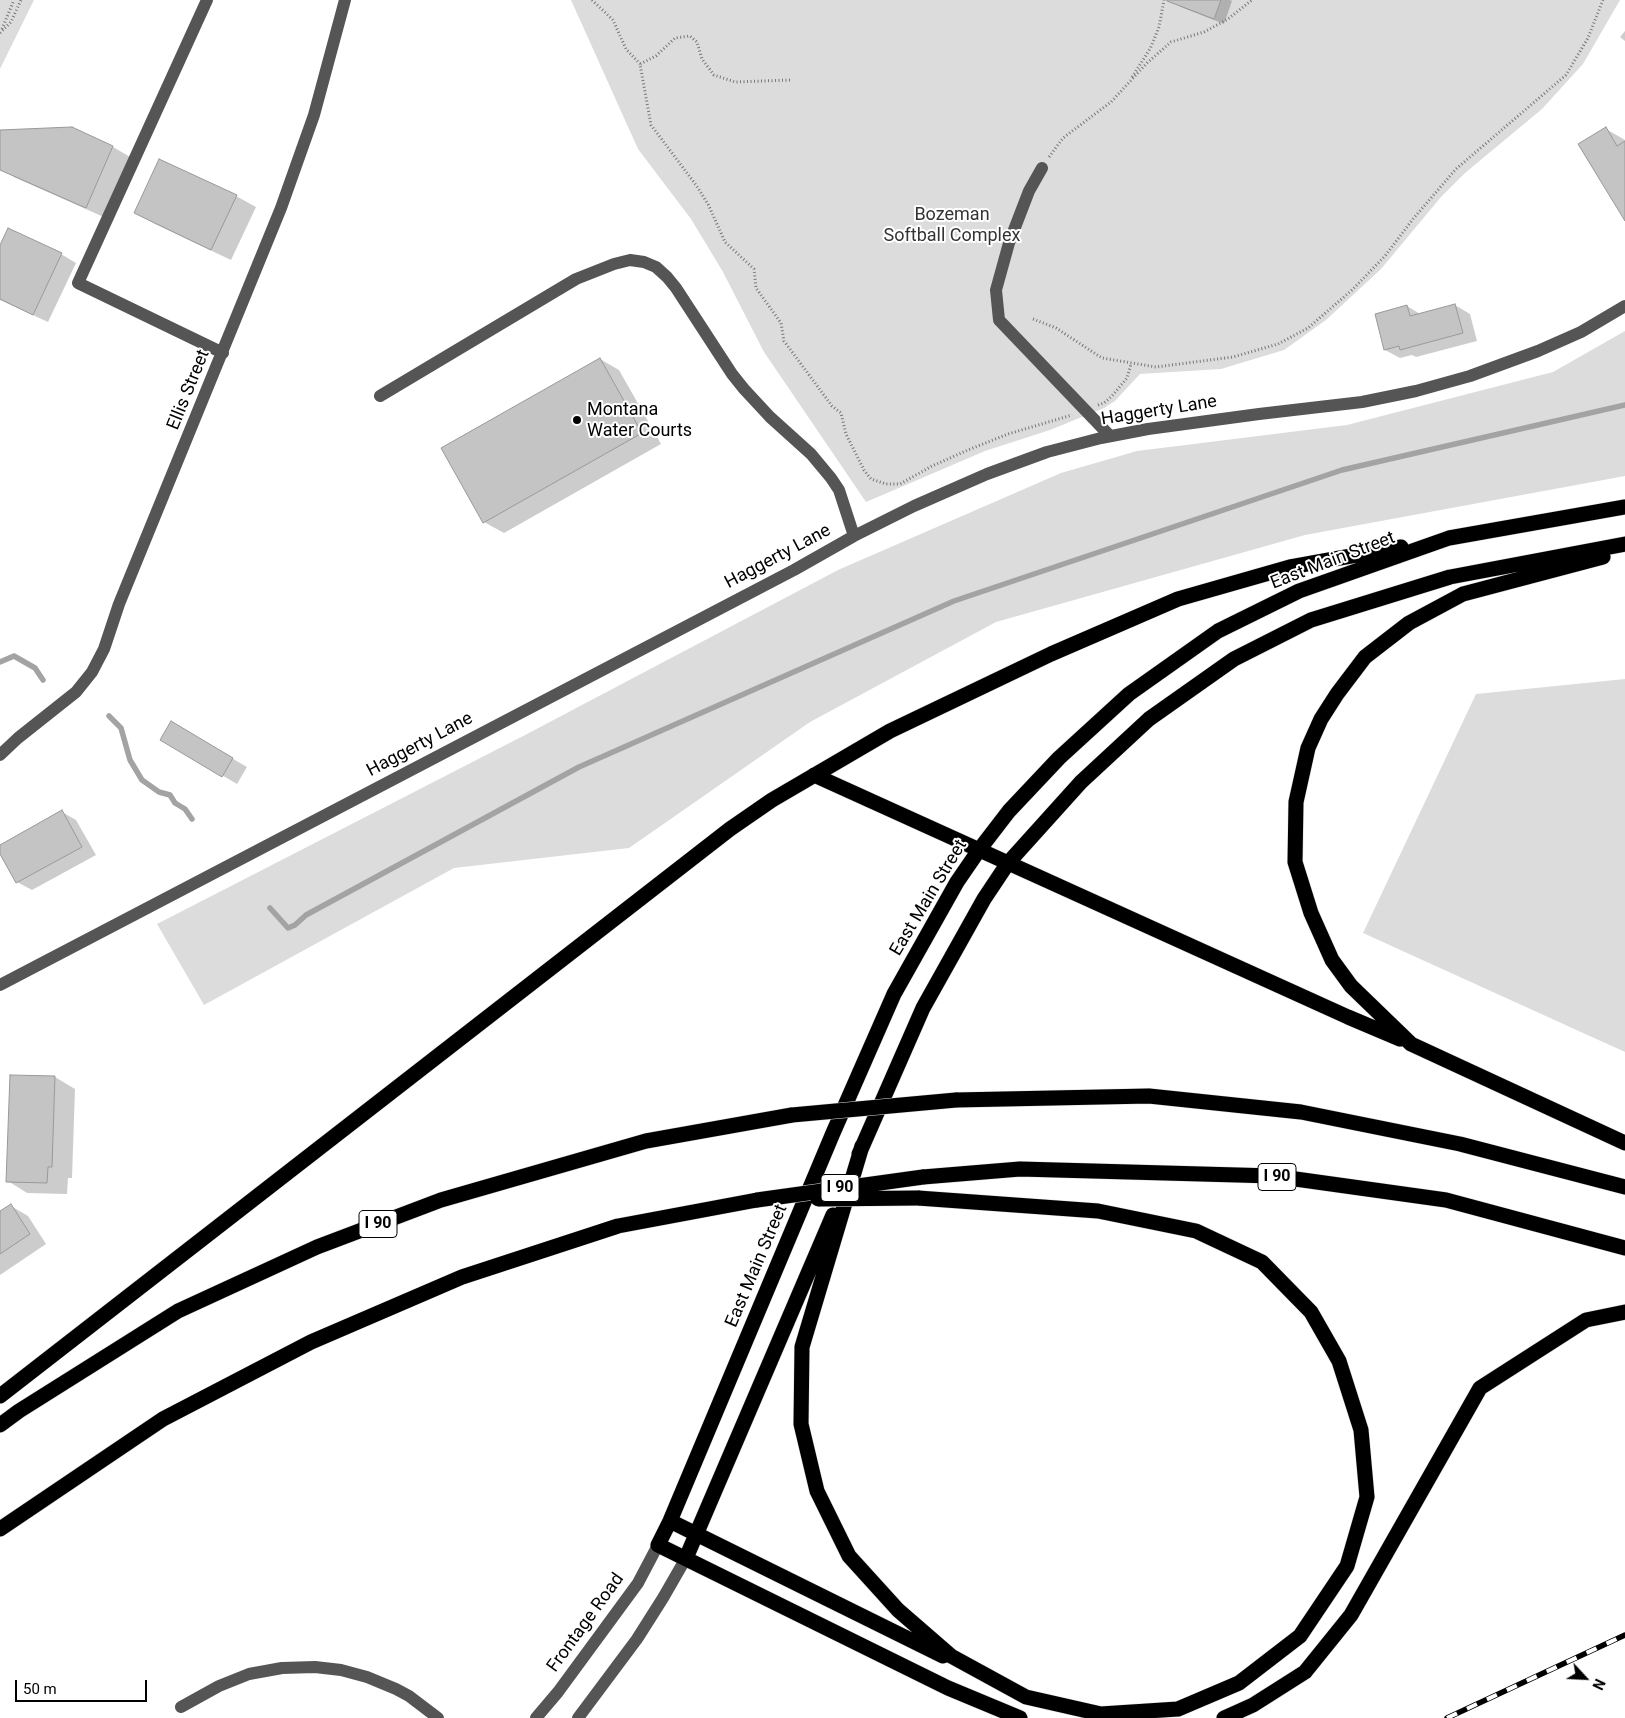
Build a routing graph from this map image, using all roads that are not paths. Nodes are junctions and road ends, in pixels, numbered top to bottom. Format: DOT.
graph roads {
  1 [pos="207,0"];
  2 [pos="345,0"];
  3 [pos="1042,168"];
  4 [pos="1625,306"];
  5 [pos="223,353"];
  6 [pos="380,396"];
  7 [pos="1110,436"];
  8 [pos="1625,507"];
  9 [pos="854,536"];
  10 [pos="1449,538"];
  11 [pos="1625,544"];
  12 [pos="1625,552"];
  13 [pos="0,755"];
  14 [pos="814,775"];
  15 [pos="979,850"];
  16 [pos="1008,863"];
  17 [pos="0,985"];
  18 [pos="1411,1044"];
  19 [pos="1625,1143"];
  20 [pos="862,1146"];
  21 [pos="1625,1187"];
  22 [pos="757,1200"];
  23 [pos="1625,1248"];
  24 [pos="1625,1312"];
  25 [pos="0,1396"];
  26 [pos="0,1425"];
  27 [pos="670,1521"];
  28 [pos="0,1529"];
  29 [pos="696,1535"];
  30 [pos="658,1545"];
  31 [pos="686,1558"];
  32 [pos="1026,1697"];
  33 [pos="181,1707"];
  34 [pos="438,1718"];
  35 [pos="536,1718"];
  36 [pos="578,1718"];
  37 [pos="1020,1718"];
  38 [pos="1224,1718"];
  1 -- 5 [label="street"];
  2 -- 5 [label="street, Ellis Street"];
  3 -- 7 [label="street"];
  4 -- 7 [label="street, Haggerty Lane"];
  5 -- 13 [label="street, Ellis Street"];
  6 -- 9 [label="street"];
  7 -- 9 [label="street, Haggerty Lane"];
  8 -- 10 [label="highway, East Main Street"];
  9 -- 17 [label="street, Haggerty Lane"];
  10 -- 14 [label="highway"];
  10 -- 15 [label="highway, East Main Street"];
  11 -- 16 [label="highway"];
  12 -- 18 [label="highway"];
  14 -- 15 [label="highway"];
  14 -- 25 [label="highway"];
  15 -- 16 [label="highway"];
  15 -- 27 [label="highway, East Main Street"];
  16 -- 18 [label="highway"];
  16 -- 20 [label="highway"];
  18 -- 19 [label="highway"];
  20 -- 29 [label="highway"];
  20 -- 32 [label="highway"];
  21 -- 26 [label="highway, I 90, bridge"];
  22 -- 23 [label="highway, I 90, bridge"];
  22 -- 28 [label="highway, I 90"];
  22 -- 32 [label="highway, bridge"];
  24 -- 38 [label="highway"];
  27 -- 29 [label="highway"];
  27 -- 30 [label="highway, East Main Street"];
  29 -- 31 [label="highway"];
  29 -- 32 [label="highway"];
  30 -- 31 [label="highway"];
  30 -- 35 [label="street, Frontage Road"];
  31 -- 36 [label="street"];
  31 -- 37 [label="highway"];
  33 -- 34 [label="street"];
}
